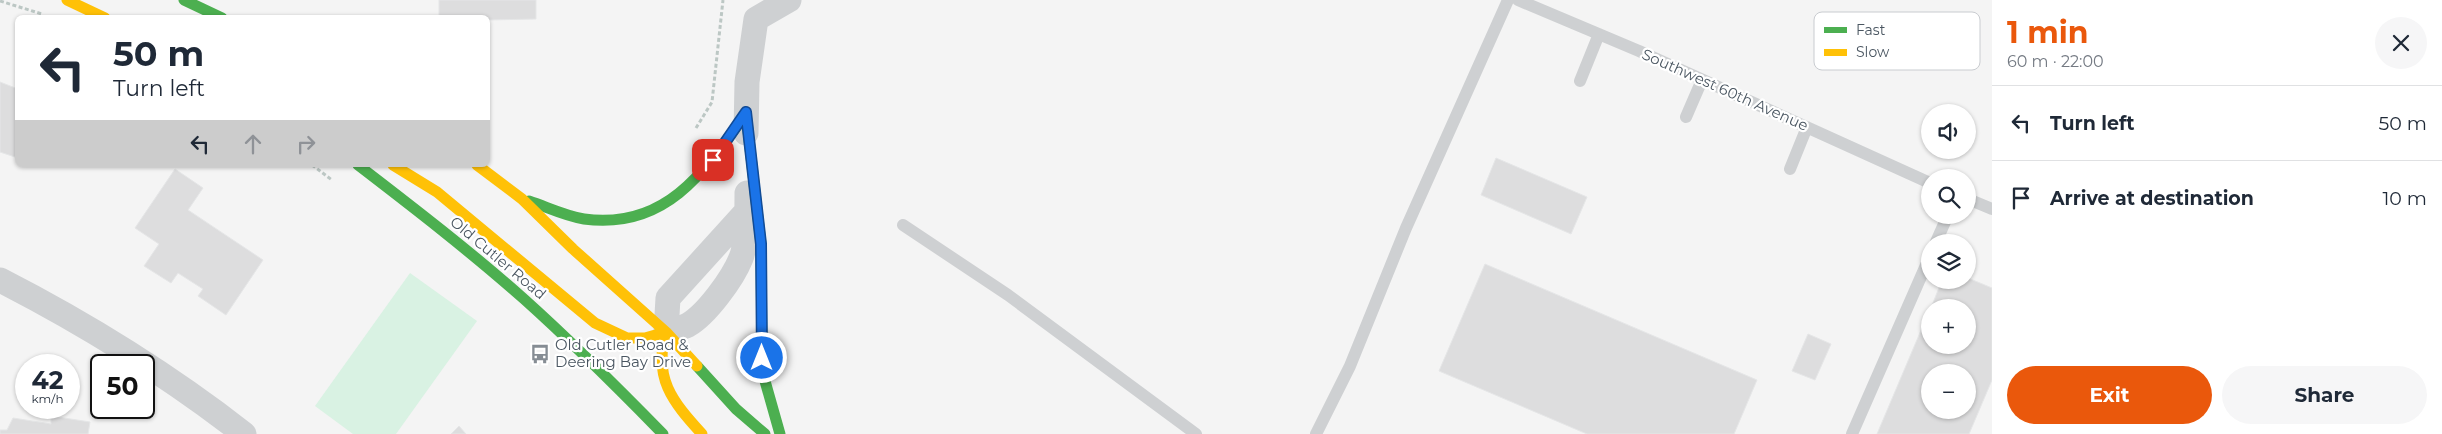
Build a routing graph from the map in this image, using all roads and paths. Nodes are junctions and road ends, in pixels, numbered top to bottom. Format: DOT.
graph roads {
  1 [pos="67,0"];
  2 [pos="184,0"];
  3 [pos="723,0"];
  4 [pos="789,0"];
  5 [pos="1508,0"];
  6 [pos="1518,0"];
  7 [pos="0,1"];
  8 [pos="757,10"];
  9 [pos="44,15"];
  10 [pos="99,15"];
  11 [pos="216,15"];
  12 [pos="1599,34"];
  13 [pos="1702,80"];
  14 [pos="1580,81"];
  15 [pos="746,112"];
  16 [pos="1686,117"];
  17 [pos="1807,127"];
  18 [pos="692,136"];
  19 [pos="361,167"];
  20 [pos="396,167"];
  21 [pos="480,167"];
  22 [pos="1790,169"];
  23 [pos="1921,178"];
  24 [pos="522,199"];
  25 [pos="1976,202"];
  26 [pos="1992,209"];
  27 [pos="747,211"];
  28 [pos="903,225"];
  29 [pos="1921,277"];
  30 [pos="0,280"];
  31 [pos="666,332"];
  32 [pos="244,434"];
  33 [pos="663,434"];
  34 [pos="702,434"];
  35 [pos="765,434"];
  36 [pos="780,434"];
  37 [pos="1196,434"];
  38 [pos="1316,434"];
  39 [pos="1852,434"];
  1 -- 10 [label="main road"];
  2 -- 11 [label="main road"];
  3 -- 18 [label="path"];
  4 -- 8 [label="street"];
  5 -- 38 [label="lane"];
  6 -- 12 [label="lane, Southwest 60th Avenue"];
  7 -- 9 [label="path"];
  8 -- 15 [label="street"];
  12 -- 13 [label="lane, Southwest 60th Avenue"];
  12 -- 14 [label="lane"];
  13 -- 16 [label="lane"];
  13 -- 17 [label="lane, Southwest 60th Avenue"];
  15 -- 24 [label="main road"];
  15 -- 27 [label="street"];
  15 -- 36 [label="main road"];
  17 -- 22 [label="lane"];
  17 -- 23 [label="lane, Southwest 60th Avenue"];
  19 -- 33 [label="main road, Old Cutler Road"];
  20 -- 31 [label="main road"];
  21 -- 24 [label="main road"];
  24 -- 31 [label="main road"];
  25 -- 26 [label="lane"];
  27 -- 31 [label="street"];
  27 -- 31 [label="street"];
  28 -- 37 [label="lane"];
  29 -- 39 [label="lane"];
  30 -- 32 [label="street"];
  31 -- 34 [label="main road"];
  31 -- 35 [label="main road"];
}
